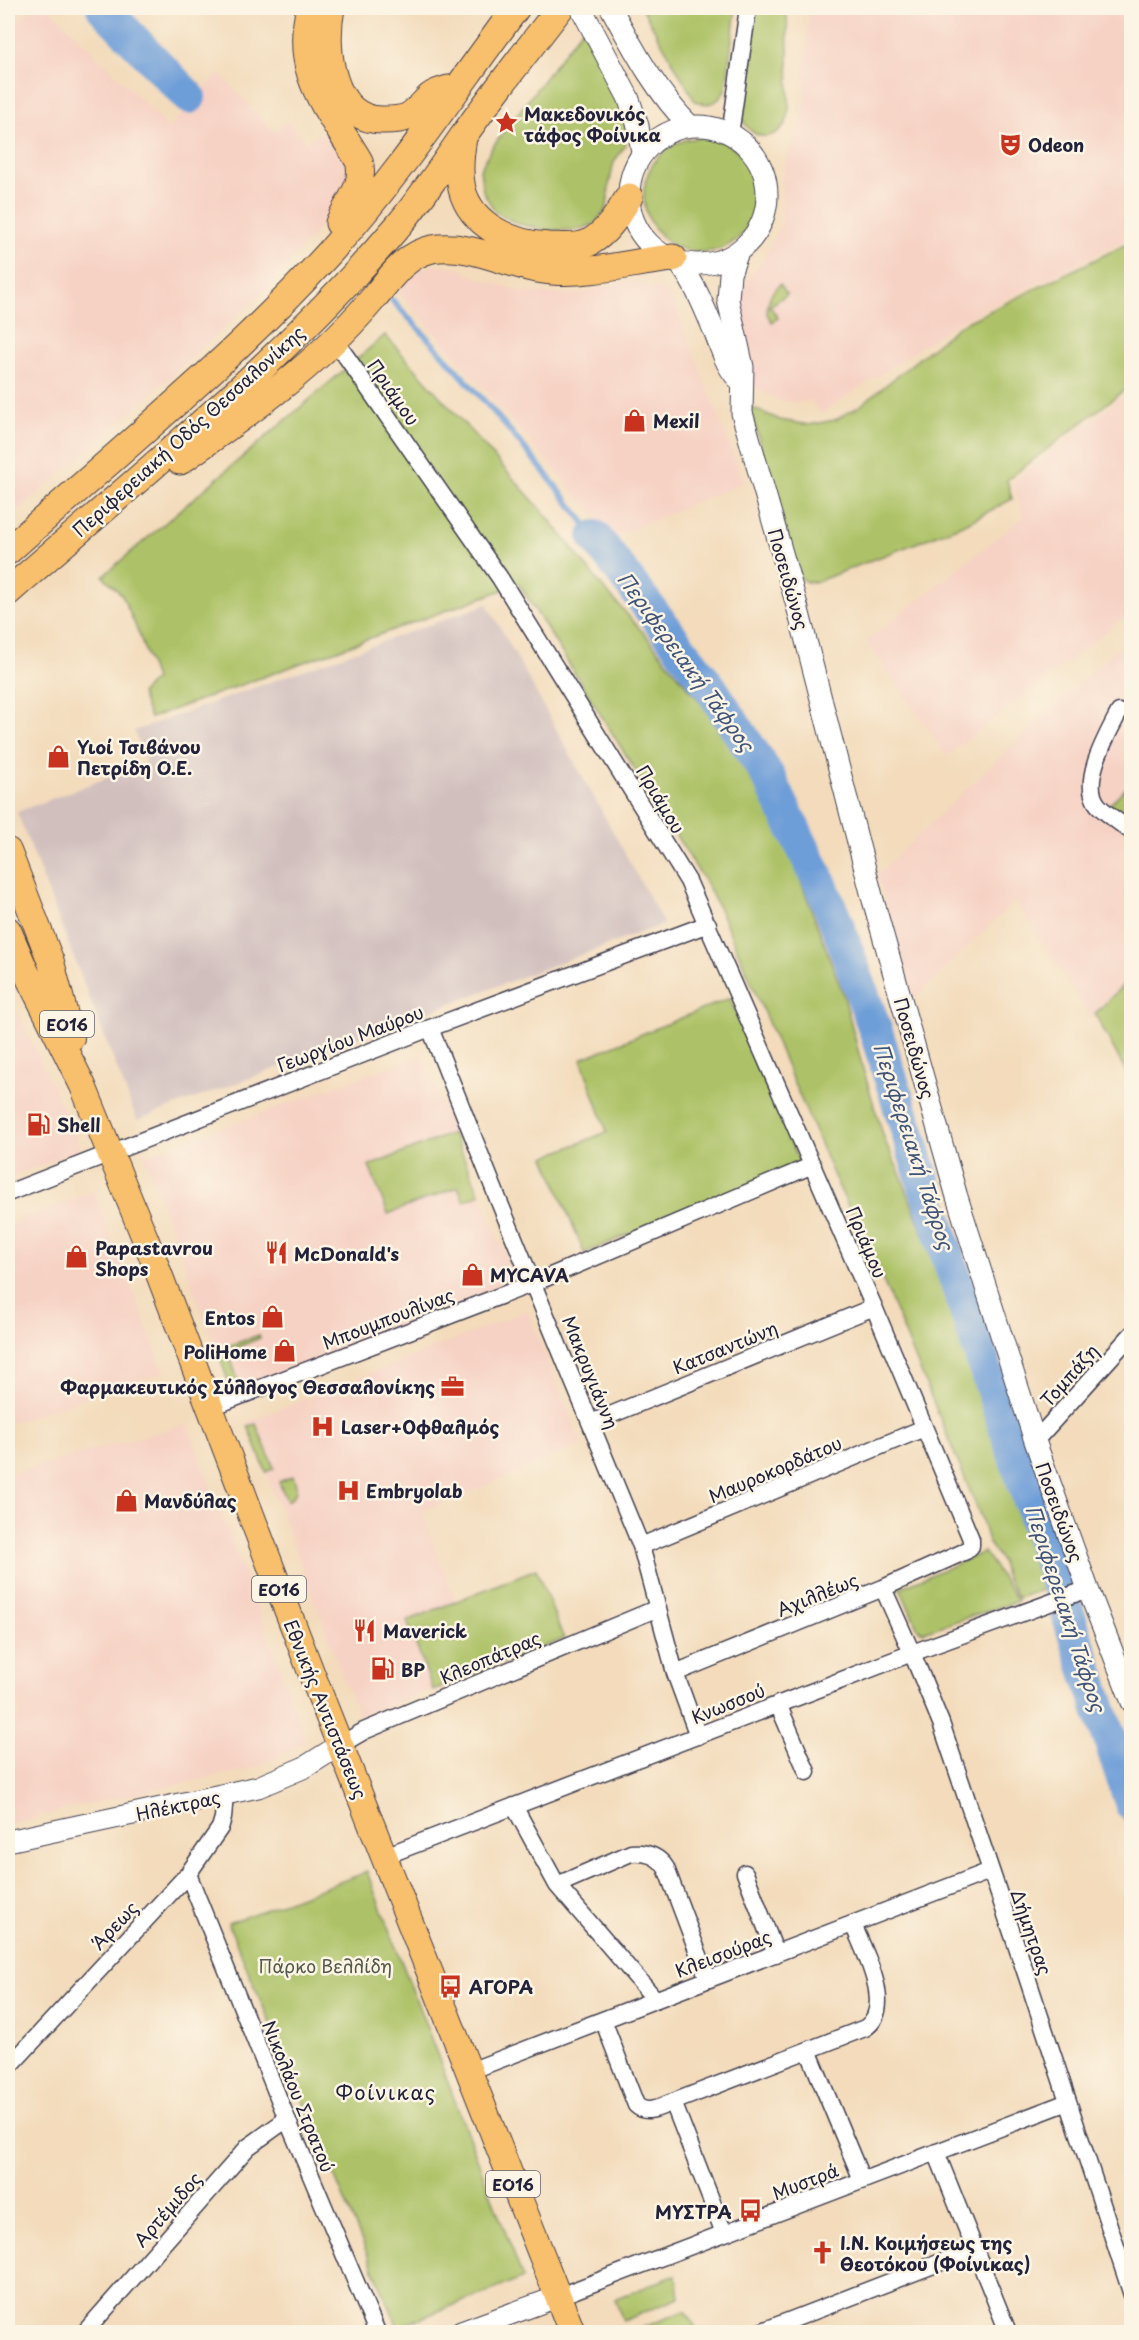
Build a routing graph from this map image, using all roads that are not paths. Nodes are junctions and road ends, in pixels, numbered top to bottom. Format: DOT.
graph roads {
  1 [pos="310,8"];
  2 [pos="331,8"];
  3 [pos="516,8"];
  4 [pos="560,8"];
  5 [pos="581,8"];
  6 [pos="611,8"];
  7 [pos="748,8"];
  8 [pos="458,86"];
  9 [pos="690,126"];
  10 [pos="730,135"];
  11 [pos="463,137"];
  12 [pos="642,153"];
  13 [pos="628,197"];
  14 [pos="332,250"];
  15 [pos="738,252"];
  16 [pos="674,258"];
  17 [pos="343,351"];
  18 [pos="742,383"];
  19 [pos="41,521"];
  20 [pos="89,521"];
  21 [pos="8,537"];
  22 [pos="8,551"];
  23 [pos="11,591"];
  24 [pos="1119,712"];
  25 [pos="1131,832"];
  26 [pos="8,851"];
  27 [pos="708,924"];
  28 [pos="8,930"];
  29 [pos="430,1028"];
  30 [pos="83,1086"];
  31 [pos="110,1151"];
  32 [pos="813,1165"];
  33 [pos="8,1193"];
  34 [pos="534,1283"];
  35 [pos="874,1307"];
  36 [pos="1131,1334"];
  37 [pos="209,1408"];
  38 [pos="591,1423"];
  39 [pos="924,1428"];
  40 [pos="1035,1441"];
  41 [pos="641,1546"];
  42 [pos="970,1546"];
  43 [pos="883,1588"];
  44 [pos="1083,1591"];
  45 [pos="657,1608"];
  46 [pos="912,1653"];
  47 [pos="675,1673"];
  48 [pos="1131,1702"];
  49 [pos="778,1704"];
  50 [pos="698,1736"];
  51 [pos="340,1745"];
  52 [pos="807,1772"];
  53 [pos="225,1795"];
  54 [pos="514,1806"];
  55 [pos="8,1840"];
  56 [pos="384,1856"];
  57 [pos="990,1871"];
  58 [pos="745,1873"];
  59 [pos="188,1874"];
  60 [pos="557,1885"];
  61 [pos="853,1924"];
  62 [pos="776,1954"];
  63 [pos="708,1979"];
  64 [pos="655,1999"];
  65 [pos="603,2020"];
  66 [pos="808,2050"];
  67 [pos="8,2068"];
  68 [pos="470,2071"];
  69 [pos="673,2102"];
  70 [pos="1068,2102"];
  71 [pos="286,2119"];
  72 [pos="936,2152"];
  73 [pos="862,2180"];
  74 [pos="724,2233"];
  75 [pos="975,2249"];
  76 [pos="1131,2295"];
  77 [pos="557,2297"];
  78 [pos="85,2332"];
  79 [pos="377,2332"];
  80 [pos="461,2332"];
  81 [pos="572,2332"];
  82 [pos="760,2332"];
  83 [pos="1008,2332"];
  1 -- 14 [label="highway"];
  2 -- 8 [label="highway"];
  3 -- 8 [label="highway, Περιφερειακή Οδός Θεσσαλονίκης"];
  4 -- 11 [label="highway, Περιφερειακή Οδός Θεσσαλονίκης"];
  5 -- 12 [label="street"];
  6 -- 9 [label="street"];
  7 -- 10 [label="street"];
  8 -- 14 [label="highway, Περιφερειακή Οδός Θεσσαλονίκης"];
  9 -- 10 [label="street"];
  9 -- 12 [label="street"];
  10 -- 15 [label="street"];
  11 -- 13 [label="highway"];
  11 -- 20 [label="highway, Περιφερειακή Οδός Θεσσαλονίκης"];
  12 -- 13 [label="street"];
  13 -- 16 [label="street"];
  14 -- 19 [label="highway, Περιφερειακή Οδός Θεσσαλονίκης"];
  15 -- 16 [label="street"];
  15 -- 18 [label="street, Ποσειδώνος"];
  16 -- 18 [label="street"];
  16 -- 20 [label="highway"];
  17 -- 27 [label="street, Πριάμου"];
  18 -- 40 [label="street, Ποσειδώνος"];
  19 -- 21 [label="highway"];
  19 -- 22 [label="highway, Περιφερειακή Οδός Θεσσαλονίκης"];
  20 -- 23 [label="highway, Περιφερειακή Οδός Θεσσαλονίκης"];
  24 -- 25 [label="street"];
  26 -- 30 [label="main road, Εθνικής Αντιστάσεως / ΕΟ16"];
  27 -- 29 [label="street, Γεωργίου Μαύρου"];
  27 -- 32 [label="street, Πριάμου"];
  28 -- 30 [label="main road, Εθνικής Αντιστάσεως / ΕΟ16"];
  29 -- 31 [label="street, Γεωργίου Μαύρου"];
  29 -- 34 [label="street, Μακρυγιάννη"];
  30 -- 31 [label="main road, Εθνικής Αντιστάσεως / ΕΟ16"];
  31 -- 33 [label="street, Γεωργίου Μαύρου"];
  31 -- 37 [label="main road, Εθνικής Αντιστάσεως / ΕΟ16"];
  32 -- 34 [label="street, Μπουμπουλίνας"];
  32 -- 35 [label="street, Πριάμου"];
  34 -- 37 [label="street, Μπουμπουλίνας"];
  34 -- 38 [label="street, Μακρυγιάννη"];
  35 -- 38 [label="street, Κατσαντώνη"];
  35 -- 39 [label="street, Πριάμου"];
  36 -- 40 [label="street, Τομπάζη"];
  37 -- 51 [label="main road, Εθνικής Αντιστάσεως / ΕΟ16"];
  38 -- 41 [label="street, Μακρυγιάννη"];
  39 -- 41 [label="street, Μαυροκορδάτου"];
  39 -- 42 [label="street, Πριάμου"];
  40 -- 44 [label="street, Ποσειδώνος"];
  41 -- 45 [label="street, Μακρυγιάννη"];
  42 -- 43 [label="street, Αχιλλέως"];
  43 -- 46 [label="street, Δήμητρας"];
  43 -- 47 [label="street, Αχιλλέως"];
  44 -- 46 [label="street, Κνωσσού"];
  44 -- 48 [label="street, Ποσειδώνος"];
  45 -- 47 [label="street, Μακρυγιάννη"];
  45 -- 51 [label="street, Κλεοπάτρας"];
  46 -- 49 [label="street, Κνωσσού"];
  46 -- 57 [label="street, Δήμητρας"];
  47 -- 50 [label="street, Μακρυγιάννη"];
  49 -- 50 [label="street, Κνωσσού"];
  49 -- 52 [label="street"];
  50 -- 54 [label="street, Κνωσσού"];
  51 -- 53 [label="street, Ηλέκτρας"];
  51 -- 56 [label="main road, Εθνικής Αντιστάσεως / ΕΟ16"];
  53 -- 55 [label="street, Ηλέκτρας"];
  53 -- 59 [label="street, Άρεως"];
  54 -- 56 [label="street, Κνωσσού"];
  54 -- 60 [label="street"];
  56 -- 68 [label="main road, Εθνικής Αντιστάσεως / ΕΟ16"];
  57 -- 61 [label="street, Κλεισούρας"];
  57 -- 70 [label="street, Δήμητρας"];
  58 -- 62 [label="street"];
  59 -- 67 [label="street, Άρεως"];
  59 -- 71 [label="street, Νικολάου Στρατού"];
  60 -- 63 [label="street"];
  60 -- 64 [label="street"];
  61 -- 62 [label="street, Κλεισούρας"];
  61 -- 66 [label="street"];
  62 -- 63 [label="street, Κλεισούρας"];
  63 -- 64 [label="street, Κλεισούρας"];
  64 -- 65 [label="street, Κλεισούρας"];
  65 -- 68 [label="street, Κλεισούρας"];
  65 -- 69 [label="street"];
  66 -- 69 [label="street"];
  66 -- 73 [label="street"];
  68 -- 77 [label="main road, Εθνικής Αντιστάσεως / ΕΟ16"];
  69 -- 74 [label="street"];
  70 -- 72 [label="street, Μυστρά"];
  70 -- 76 [label="street, Δήμητρας"];
  71 -- 78 [label="street, Αρτέμιδος"];
  71 -- 79 [label="street, Νικολάου Στρατού"];
  72 -- 73 [label="street, Μυστρά"];
  72 -- 75 [label="street"];
  73 -- 74 [label="street, Μυστρά"];
  74 -- 77 [label="street, Μυστρά"];
  75 -- 82 [label="street"];
  75 -- 83 [label="street"];
  77 -- 80 [label="street"];
  77 -- 81 [label="main road, Εθνικής Αντιστάσεως / ΕΟ16"];
}
